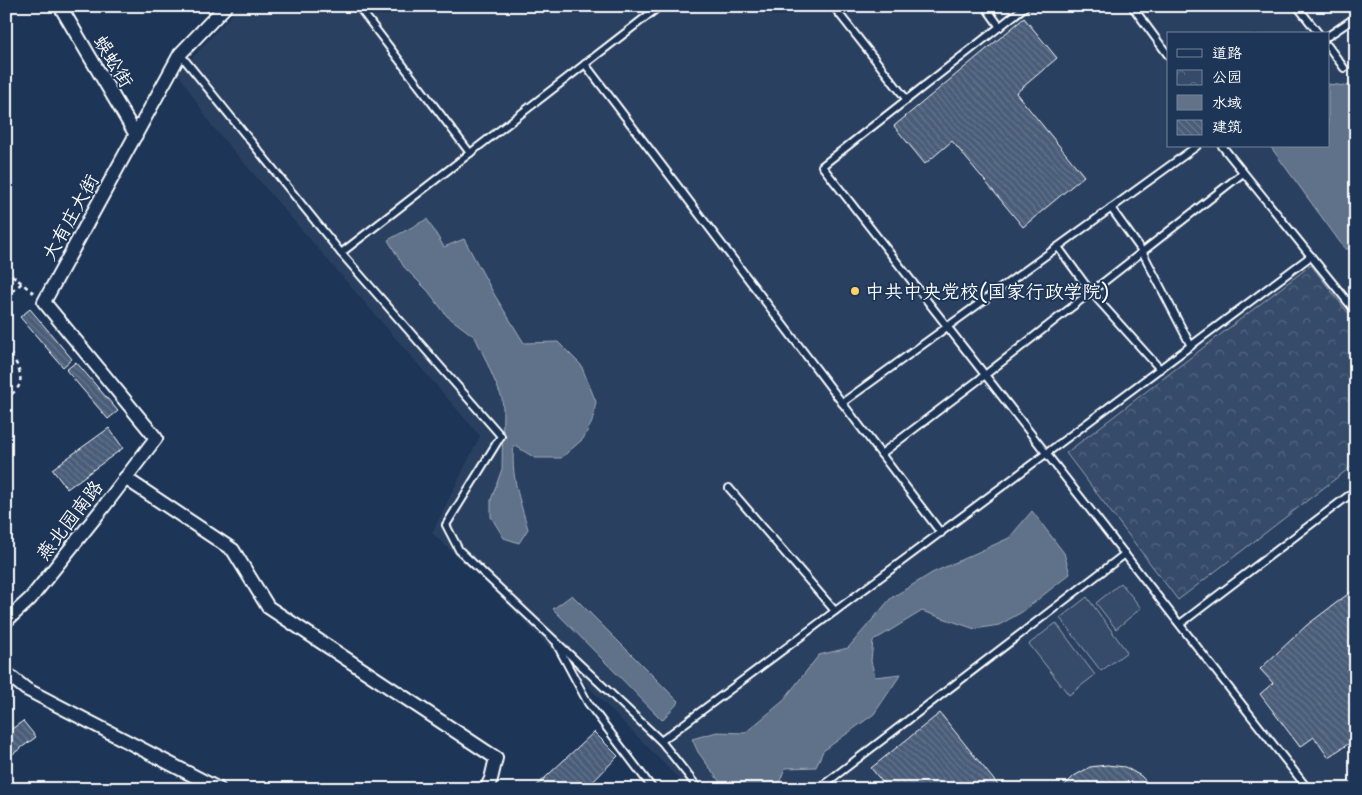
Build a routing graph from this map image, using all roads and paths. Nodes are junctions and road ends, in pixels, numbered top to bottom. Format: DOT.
graph roads {
  1 [pos="60,6"];
  2 [pos="226,6"];
  3 [pos="358,6"];
  4 [pos="660,6"];
  5 [pos="833,6"];
  6 [pos="984,6"];
  7 [pos="1026,6"];
  8 [pos="1132,6"];
  9 [pos="1297,6"];
  10 [pos="1356,16"];
  11 [pos="1000,27"];
  12 [pos="1317,32"];
  13 [pos="1330,35"];
  14 [pos="1330,49"];
  15 [pos="180,54"];
  16 [pos="1167,54"];
  17 [pos="585,64"];
  18 [pos="1344,68"];
  19 [pos="907,100"];
  20 [pos="136,135"];
  21 [pos="1194,148"];
  22 [pos="1224,148"];
  23 [pos="470,153"];
  24 [pos="1243,173"];
  25 [pos="1111,208"];
  26 [pos="1058,247"];
  27 [pos="1142,251"];
  28 [pos="341,254"];
  29 [pos="1311,256"];
  30 [pos="6,270"];
  31 [pos="22,283"];
  32 [pos="1091,292"];
  33 [pos="6,296"];
  34 [pos="44,302"];
  35 [pos="1356,312"];
  36 [pos="948,327"];
  37 [pos="1191,346"];
  38 [pos="6,349"];
  39 [pos="1160,369"];
  40 [pos="985,375"];
  41 [pos="6,398"];
  42 [pos="842,403"];
  43 [pos="881,454"];
  44 [pos="1047,454"];
  45 [pos="125,478"];
  46 [pos="11,482"];
  47 [pos="6,486"];
  48 [pos="729,488"];
  49 [pos="1356,490"];
  50 [pos="941,533"];
  51 [pos="1125,554"];
  52 [pos="836,611"];
  53 [pos="6,621"];
  54 [pos="1180,624"];
  55 [pos="554,640"];
  56 [pos="6,673"];
  57 [pos="662,741"];
  58 [pos="822,786"];
  59 [pos="213,787"];
  60 [pos="486,789"];
  61 [pos="653,789"];
  62 [pos="698,789"];
  63 [pos="1308,789"];
  1 -- 20 [label="street, 蜈蚣街"];
  2 -- 15 [label="street, 大有庄大街"];
  3 -- 23 [label="lane"];
  4 -- 17 [label="lane"];
  5 -- 19 [label="lane"];
  6 -- 11 [label="lane"];
  7 -- 11 [label="lane"];
  8 -- 16 [label="lane"];
  9 -- 12 [label="lane"];
  10 -- 13 [label="lane"];
  11 -- 19 [label="lane"];
  14 -- 18 [label="lane"];
  15 -- 20 [label="street, 大有庄大街"];
  15 -- 28 [label="lane"];
  17 -- 23 [label="lane"];
  17 -- 42 [label="lane"];
  19 -- 36 [label="lane"];
  20 -- 34 [label="street, 大有庄大街"];
  21 -- 25 [label="lane"];
  22 -- 24 [label="lane"];
  23 -- 28 [label="lane"];
  24 -- 27 [label="lane"];
  24 -- 29 [label="lane"];
  25 -- 26 [label="lane"];
  25 -- 27 [label="lane"];
  26 -- 32 [label="lane"];
  26 -- 36 [label="lane"];
  27 -- 32 [label="lane"];
  27 -- 37 [label="lane"];
  28 -- 55 [label="lane"];
  29 -- 35 [label="lane"];
  29 -- 37 [label="lane"];
  30 -- 31 [label="path"];
  31 -- 33 [label="path"];
  31 -- 34 [label="path"];
  32 -- 39 [label="lane"];
  32 -- 40 [label="lane"];
  34 -- 45 [label="street, 燕北园南路"];
  36 -- 40 [label="lane"];
  36 -- 42 [label="lane"];
  37 -- 39 [label="lane"];
  38 -- 41 [label="path"];
  39 -- 44 [label="lane"];
  40 -- 43 [label="lane"];
  40 -- 44 [label="lane"];
  42 -- 43 [label="lane"];
  43 -- 50 [label="lane"];
  44 -- 50 [label="lane"];
  44 -- 51 [label="lane"];
  45 -- 53 [label="street, 燕北园南路"];
  45 -- 60 [label="street"];
  46 -- 47 [label="path"];
  48 -- 52 [label="lane"];
  49 -- 54 [label="lane"];
  50 -- 52 [label="lane"];
  51 -- 54 [label="lane"];
  51 -- 58 [label="lane"];
  52 -- 57 [label="lane"];
  54 -- 63 [label="lane"];
  55 -- 57 [label="lane"];
  55 -- 61 [label="lane"];
  56 -- 59 [label="street"];
  57 -- 62 [label="lane"];
}
